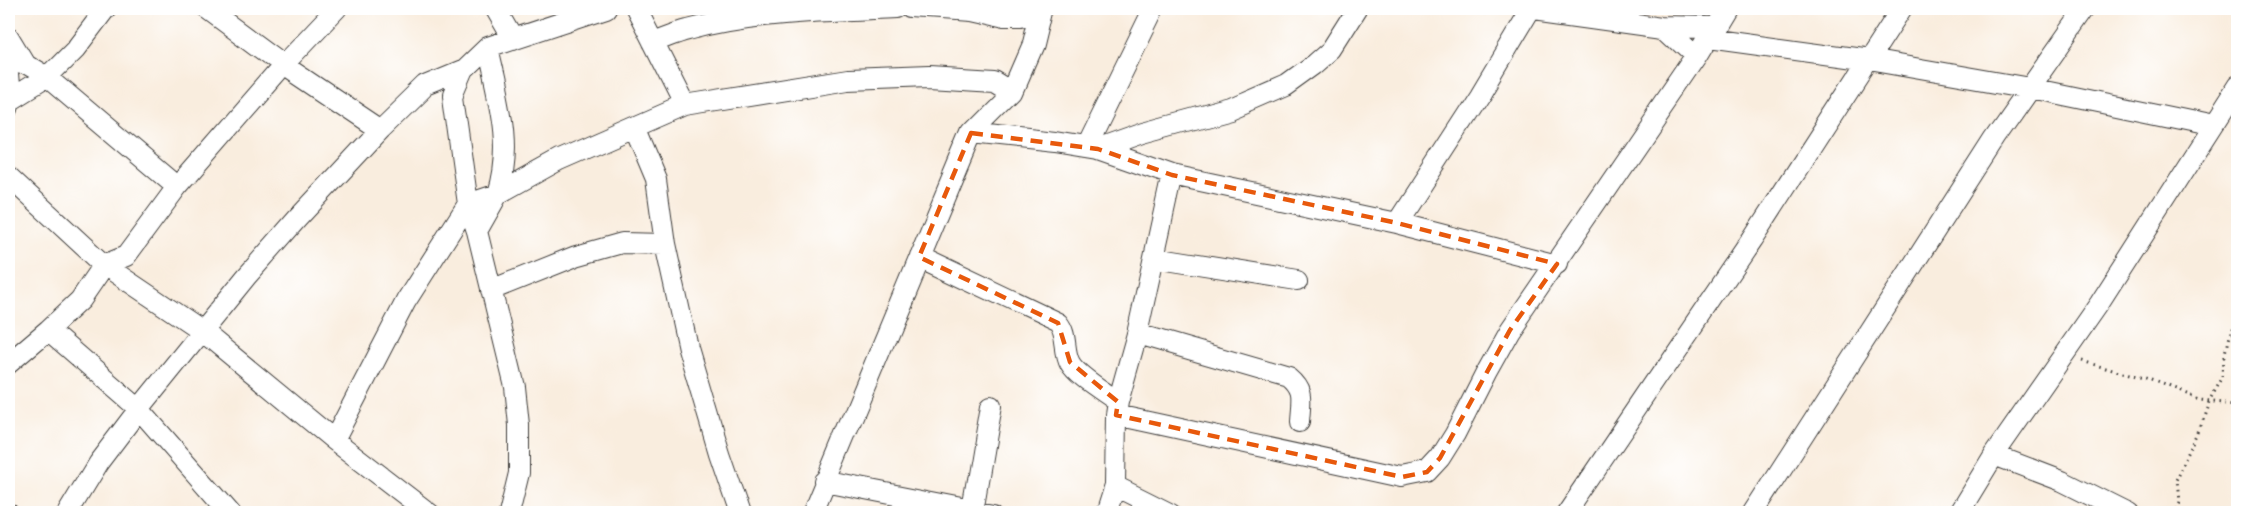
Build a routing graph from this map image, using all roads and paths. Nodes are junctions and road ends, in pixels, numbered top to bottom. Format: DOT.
graph roads {
  1 [pos="106,8"];
  2 [pos="206,8"];
  3 [pos="338,8"];
  4 [pos="495,8"];
  5 [pos="606,8"];
  6 [pos="636,8"];
  7 [pos="897,8"];
  8 [pos="913,8"];
  9 [pos="1154,8"];
  10 [pos="1358,8"];
  11 [pos="1534,8"];
  12 [pos="1726,8"];
  13 [pos="1902,8"];
  14 [pos="2086,8"];
  15 [pos="1041,11"];
  16 [pos="1665,26"];
  17 [pos="1711,33"];
  18 [pos="8,36"];
  19 [pos="513,39"];
  20 [pos="653,42"];
  21 [pos="488,47"];
  22 [pos="1697,56"];
  23 [pos="1869,60"];
  24 [pos="16,61"];
  25 [pos="283,65"];
  26 [pos="464,70"];
  27 [pos="8,74"];
  28 [pos="47,77"];
  29 [pos="2030,87"];
  30 [pos="2238,88"];
  31 [pos="1013,91"];
  32 [pos="9,104"];
  33 [pos="685,105"];
  34 [pos="2213,126"];
  35 [pos="634,129"];
  36 [pos="380,130"];
  37 [pos="971,134"];
  38 [pos="1092,148"];
  39 [pos="1172,175"];
  40 [pos="8,176"];
  41 [pos="177,187"];
  42 [pos="498,194"];
  43 [pos="468,204"];
  44 [pos="1397,223"];
  45 [pos="477,231"];
  46 [pos="666,244"];
  47 [pos="919,257"];
  48 [pos="1154,257"];
  49 [pos="1557,264"];
  50 [pos="104,265"];
  51 [pos="1299,280"];
  52 [pos="491,290"];
  53 [pos="2238,307"];
  54 [pos="48,330"];
  55 [pos="202,331"];
  56 [pos="1137,334"];
  57 [pos="2063,355"];
  58 [pos="8,364"];
  59 [pos="2209,401"];
  60 [pos="2238,403"];
  61 [pos="990,404"];
  62 [pos="1117,408"];
  63 [pos="139,409"];
  64 [pos="1300,422"];
  65 [pos="334,440"];
  66 [pos="1994,455"];
  67 [pos="824,481"];
  68 [pos="1115,486"];
  69 [pos="930,508"];
  70 [pos="972,510"];
  71 [pos="67,513"];
  72 [pos="231,513"];
  73 [pos="430,513"];
  74 [pos="509,513"];
  75 [pos="740,513"];
  76 [pos="812,513"];
  77 [pos="993,513"];
  78 [pos="1106,513"];
  79 [pos="1171,513"];
  80 [pos="1566,513"];
  81 [pos="1753,513"];
  82 [pos="1958,513"];
  83 [pos="2128,513"];
  84 [pos="2171,513"];
  1 -- 28 [label="street"];
  2 -- 25 [label="street"];
  3 -- 25 [label="street"];
  4 -- 19 [label="street"];
  5 -- 19 [label="street"];
  6 -- 20 [label="street"];
  7 -- 20 [label="street"];
  8 -- 15 [label="street"];
  9 -- 38 [label="street"];
  10 -- 38 [label="street"];
  11 -- 16 [label="street"];
  11 -- 44 [label="street"];
  12 -- 17 [label="street"];
  13 -- 23 [label="street"];
  14 -- 29 [label="street"];
  15 -- 31 [label="street"];
  16 -- 17 [label="street"];
  16 -- 22 [label="street"];
  17 -- 22 [label="street"];
  17 -- 23 [label="street"];
  18 -- 24 [label="street"];
  19 -- 21 [label="street"];
  20 -- 33 [label="street"];
  21 -- 26 [label="street"];
  21 -- 42 [label="street"];
  22 -- 49 [label="street"];
  23 -- 29 [label="street"];
  23 -- 80 [label="street"];
  24 -- 28 [label="street"];
  25 -- 36 [label="street"];
  25 -- 41 [label="street"];
  26 -- 36 [label="street"];
  26 -- 43 [label="street"];
  27 -- 32 [label="street"];
  28 -- 32 [label="street"];
  28 -- 41 [label="street"];
  29 -- 34 [label="street"];
  29 -- 81 [label="street"];
  30 -- 34 [label="street"];
  31 -- 33 [label="street"];
  31 -- 37 [label="street"];
  33 -- 35 [label="street"];
  34 -- 57 [label="street"];
  35 -- 42 [label="street"];
  35 -- 46 [label="street"];
  36 -- 55 [label="street"];
  37 -- 38 [label="street"];
  37 -- 47 [label="street"];
  38 -- 39 [label="street"];
  39 -- 44 [label="street"];
  39 -- 48 [label="street"];
  40 -- 50 [label="street"];
  41 -- 50 [label="street"];
  42 -- 43 [label="street"];
  42 -- 45 [label="street"];
  43 -- 45 [label="street"];
  43 -- 65 [label="street"];
  44 -- 49 [label="street"];
  45 -- 52 [label="street"];
  46 -- 52 [label="street"];
  46 -- 75 [label="street"];
  47 -- 62 [label="street"];
  47 -- 67 [label="street"];
  48 -- 51 [label="street"];
  48 -- 56 [label="street"];
  49 -- 62 [label="street"];
  50 -- 54 [label="street"];
  50 -- 55 [label="street"];
  52 -- 74 [label="street"];
  53 -- 59 [label="path"];
  54 -- 58 [label="street"];
  54 -- 63 [label="street"];
  55 -- 63 [label="street"];
  55 -- 65 [label="street"];
  56 -- 62 [label="street"];
  56 -- 64 [label="street"];
  57 -- 59 [label="path"];
  57 -- 66 [label="street"];
  59 -- 60 [label="path"];
  59 -- 84 [label="path"];
  61 -- 70 [label="street"];
  62 -- 68 [label="street"];
  63 -- 71 [label="street"];
  63 -- 72 [label="street"];
  65 -- 73 [label="street"];
  66 -- 82 [label="street"];
  66 -- 83 [label="street"];
  67 -- 69 [label="street"];
  67 -- 76 [label="street"];
  68 -- 78 [label="street"];
  68 -- 79 [label="street"];
  69 -- 70 [label="street"];
  70 -- 77 [label="street"];
}
